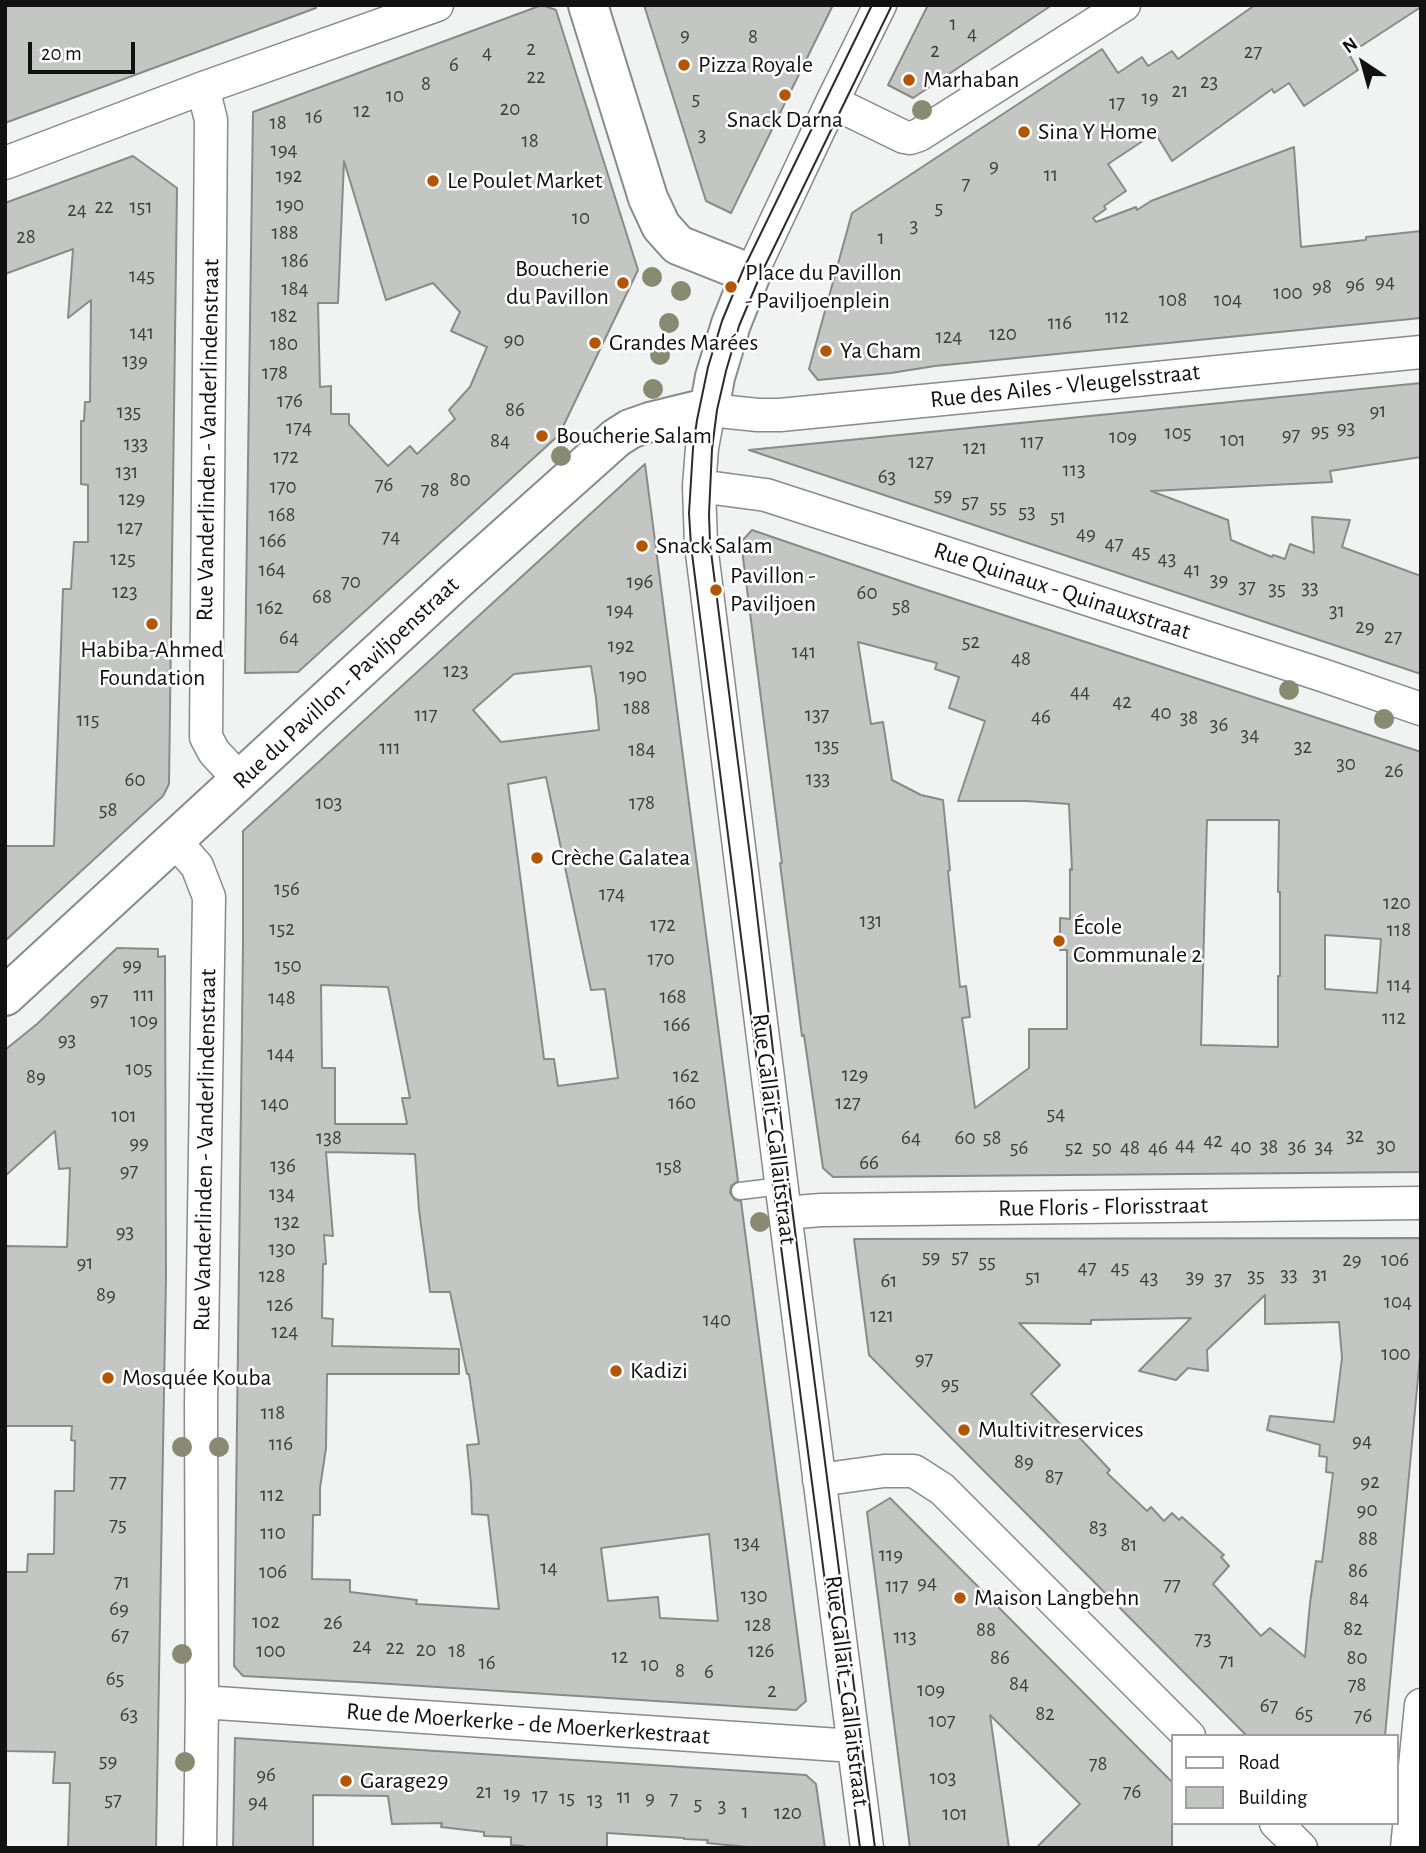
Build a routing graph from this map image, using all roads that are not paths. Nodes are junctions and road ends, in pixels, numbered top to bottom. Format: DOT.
graph roads {
  1 [pos="437,5"];
  2 [pos="588,5"];
  3 [pos="880,5"];
  4 [pos="1124,5"];
  5 [pos="203,88"];
  6 [pos="832,102"];
  7 [pos="5,163"];
  8 [pos="751,274"];
  9 [pos="1421,352"];
  10 [pos="709,410"];
  11 [pos="699,486"];
  12 [pos="1421,709"];
  13 [pos="240,780"];
  14 [pos="175,841"];
  15 [pos="5,996"];
  16 [pos="740,1191"];
  17 [pos="783,1199"];
  18 [pos="1421,1203"];
  19 [pos="818,1480"];
  20 [pos="202,1702"];
  21 [pos="1421,1705"];
  22 [pos="1187,1734"];
  23 [pos="854,1746"];
  24 [pos="1278,1825"];
  25 [pos="200,1848"];
  26 [pos="867,1848"];
  27 [pos="1300,1848"];
  28 [pos="1407,1848"];
  1 -- 5 [label="street"];
  2 -- 8 [label="street"];
  3 -- 6 [label="street"];
  4 -- 6 [label="street"];
  5 -- 7 [label="street"];
  5 -- 13 [label="street, Rue Vanderlinden - Vanderlindenstraat"];
  6 -- 8 [label="street"];
  8 -- 10 [label="street"];
  9 -- 10 [label="street, Rue des Ailes - Vleugelsstraat"];
  10 -- 11 [label="street, Rue Gallait - Gallaitstraat"];
  10 -- 13 [label="street, Rue du Pavillon - Paviljoenstraat"];
  11 -- 12 [label="street, Rue Quinaux - Quinauxstraat"];
  11 -- 17 [label="street, Rue Gallait - Gallaitstraat"];
  13 -- 14 [label="street, Rue du Pavillon - Paviljoenstraat"];
  14 -- 15 [label="street, Rue du Pavillon - Paviljoenstraat"];
  14 -- 20 [label="street, Rue Vanderlinden - Vanderlindenstraat"];
  16 -- 17 [label="lane"];
  17 -- 18 [label="street, Rue Floris - Florisstraat"];
  17 -- 19 [label="street, Rue Gallait - Gallaitstraat"];
  19 -- 22 [label="street"];
  19 -- 23 [label="street, Rue Gallait - Gallaitstraat"];
  20 -- 23 [label="street, Rue de Moerkerke - de Moerkerkestraat"];
  20 -- 25 [label="street, Rue Vanderlinden - Vanderlindenstraat"];
  21 -- 28 [label="street"];
  23 -- 26 [label="street, Rue Gallait - Gallaitstraat"];
  24 -- 27 [label="street"];
}
